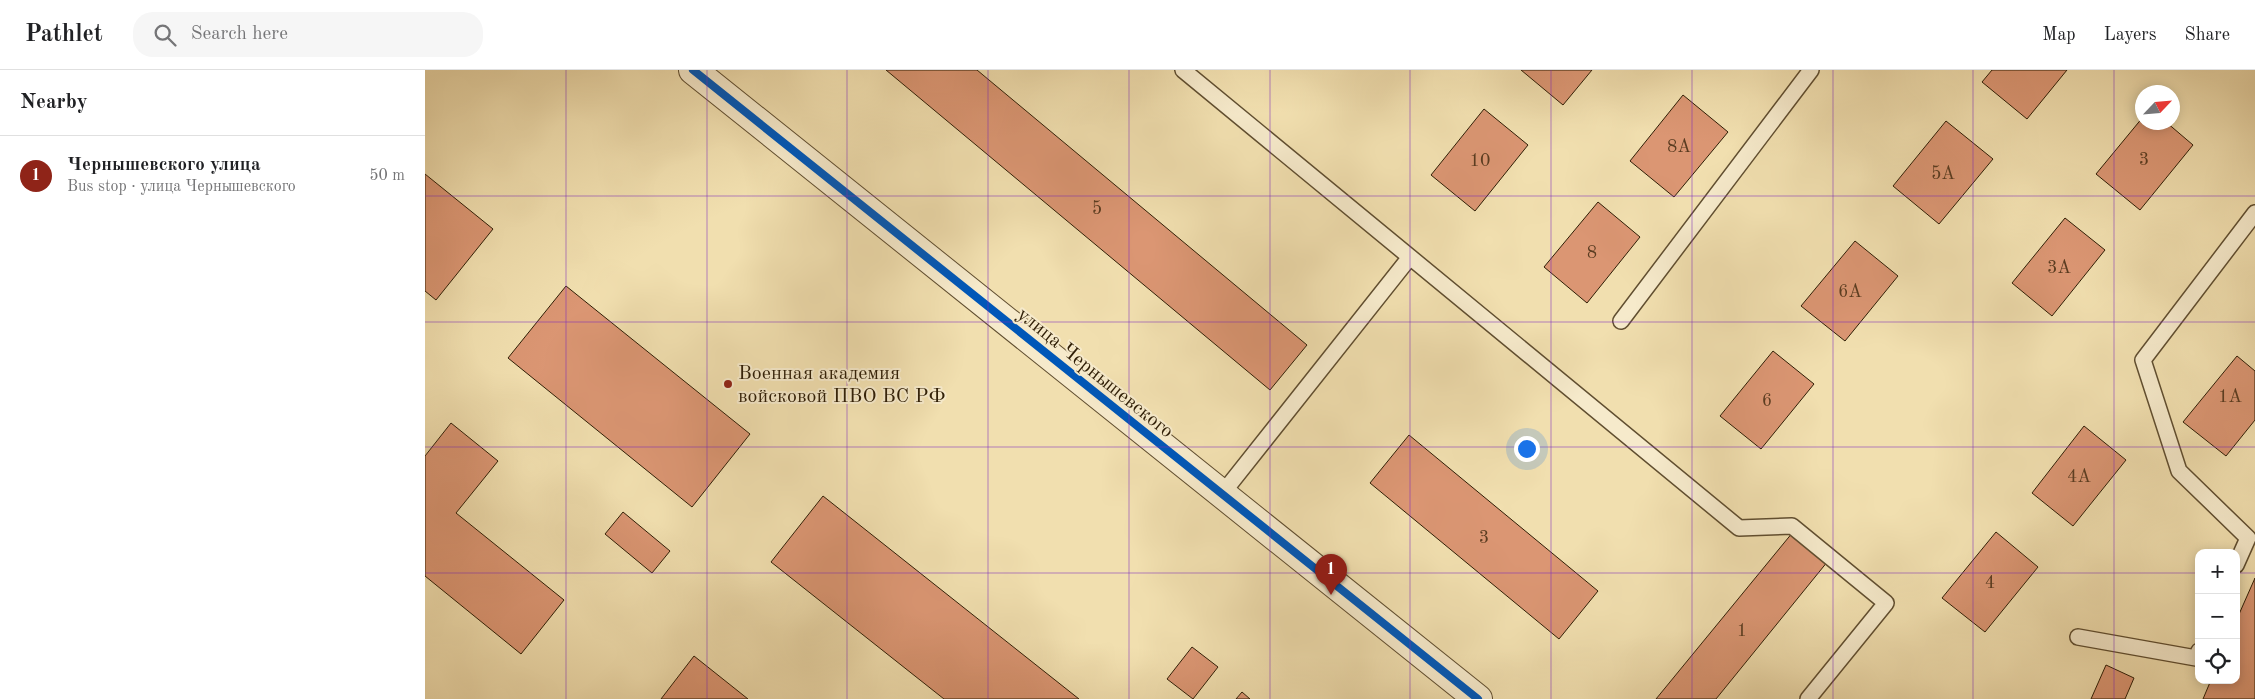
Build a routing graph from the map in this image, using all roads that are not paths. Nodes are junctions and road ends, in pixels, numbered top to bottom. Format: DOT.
graph roads {
  1 [pos="693,70"];
  2 [pos="1183,70"];
  3 [pos="1811,70"];
  4 [pos="2255,214"];
  5 [pos="1410,257"];
  6 [pos="1621,321"];
  7 [pos="1222,494"];
  8 [pos="2240,556"];
  9 [pos="2078,637"];
  10 [pos="2195,658"];
  11 [pos="1478,699"];
  12 [pos="1808,699"];
  1 -- 7 [label="street, улица Чернышевского"];
  2 -- 5 [label="lane"];
  3 -- 6 [label="lane"];
  4 -- 8 [label="lane"];
  5 -- 7 [label="lane"];
  5 -- 12 [label="lane"];
  7 -- 11 [label="street, улица Чернышевского"];
  9 -- 10 [label="lane"];
}
